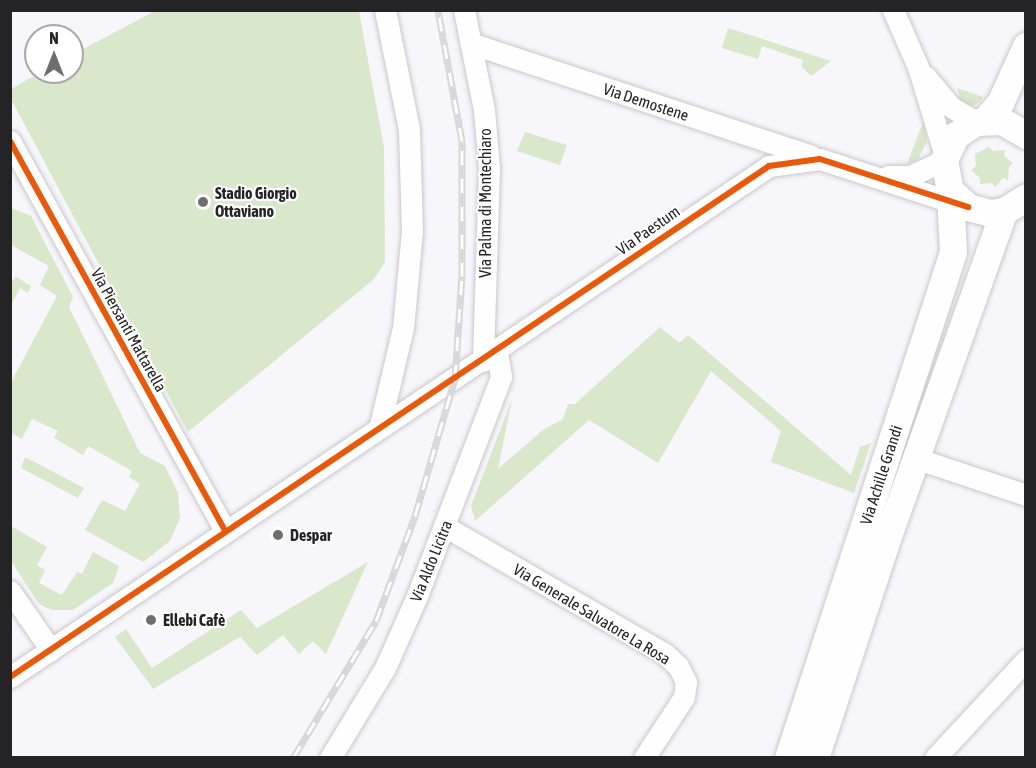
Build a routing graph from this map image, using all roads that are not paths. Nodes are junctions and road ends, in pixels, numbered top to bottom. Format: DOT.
graph roads {
  1 [pos="385,10"];
  2 [pos="464,10"];
  3 [pos="893,10"];
  4 [pos="472,44"];
  5 [pos="1026,46"];
  6 [pos="918,67"];
  7 [pos="981,121"];
  8 [pos="1025,131"];
  9 [pos="10,141"];
  10 [pos="945,158"];
  11 [pos="820,159"];
  12 [pos="873,176"];
  13 [pos="19,181"];
  14 [pos="956,199"];
  15 [pos="1016,208"];
  16 [pos="490,356"];
  17 [pos="380,425"];
  18 [pos="918,459"];
  19 [pos="1026,495"];
  20 [pos="446,527"];
  21 [pos="225,531"];
  22 [pos="10,591"];
  23 [pos="51,650"];
  24 [pos="1026,660"];
  25 [pos="10,677"];
  26 [pos="330,758"];
  27 [pos="644,758"];
  28 [pos="788,758"];
  29 [pos="815,758"];
  30 [pos="935,758"];
  1 -- 17 [label="street"];
  2 -- 4 [label="street, Via Palma di Montechiaro"];
  3 -- 6 [label="street"];
  4 -- 11 [label="street, Via Demostene"];
  4 -- 16 [label="street, Via Palma di Montechiaro"];
  5 -- 7 [label="main road"];
  6 -- 7 [label="street"];
  6 -- 10 [label="street"];
  7 -- 8 [label="main road"];
  7 -- 10 [label="main road"];
  9 -- 13 [label="street, Via Piersanti Mattarella"];
  10 -- 12 [label="street"];
  10 -- 14 [label="main road, Via Achille Grandi"];
  11 -- 12 [label="street, Via Paestum"];
  11 -- 16 [label="street, Via Paestum"];
  12 -- 14 [label="street, Via Paestum"];
  13 -- 21 [label="street, Via Piersanti Mattarella"];
  14 -- 15 [label="main road"];
  14 -- 28 [label="main road, Via Achille Grandi"];
  15 -- 18 [label="main road, Via Achille Grandi"];
  16 -- 17 [label="street, Via Paestum"];
  16 -- 20 [label="street, Via Aldo Licitra"];
  17 -- 21 [label="street, Via Paestum"];
  18 -- 19 [label="street"];
  18 -- 29 [label="main road, Via Achille Grandi"];
  20 -- 26 [label="street, Via Aldo Licitra"];
  20 -- 27 [label="street, Via Generale Salvatore La Rosa"];
  21 -- 23 [label="street, Via Paestum"];
  22 -- 23 [label="street"];
  23 -- 25 [label="street, Via Paestum"];
  24 -- 30 [label="street"];
}
